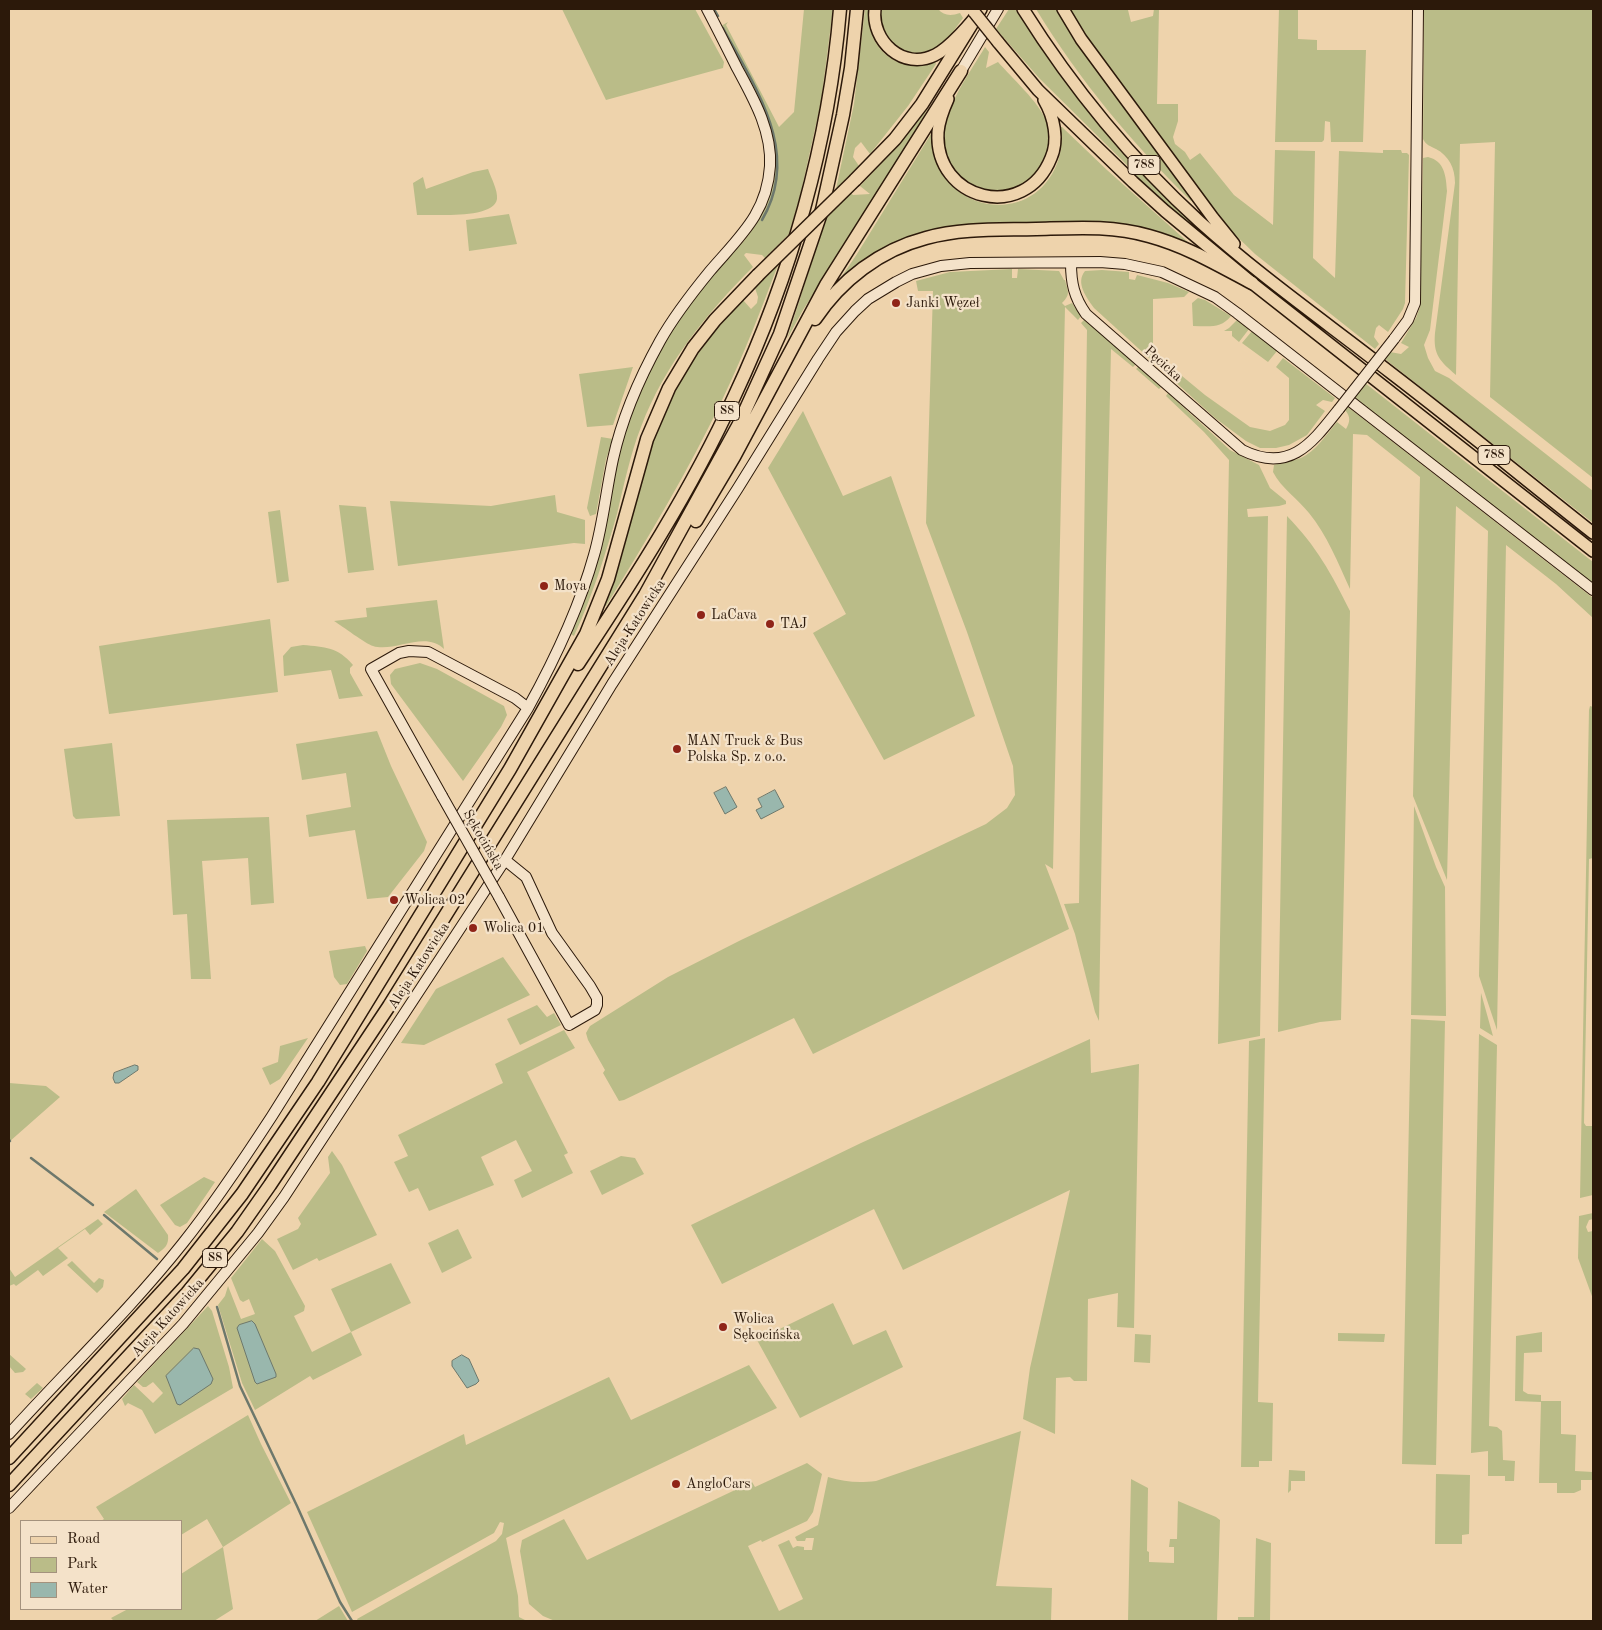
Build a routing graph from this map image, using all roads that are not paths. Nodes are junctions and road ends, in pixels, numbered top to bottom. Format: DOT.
graph roads {
  1 [pos="707,9"];
  2 [pos="840,9"];
  3 [pos="857,9"];
  4 [pos="875,9"];
  5 [pos="998,9"];
  6 [pos="1023,9"];
  7 [pos="1064,9"];
  8 [pos="1418,9"];
  9 [pos="975,11"];
  10 [pos="960,71"];
  11 [pos="1038,90"];
  12 [pos="1071,263"];
  13 [pos="1260,272"];
  14 [pos="1252,283"];
  15 [pos="779,373"];
  16 [pos="1593,533"];
  17 [pos="1593,551"];
  18 [pos="1593,590"];
  19 [pos="645,595"];
  20 [pos="528,708"];
  21 [pos="510,769"];
  22 [pos="504,860"];
  23 [pos="9,1434"];
  24 [pos="9,1458"];
  25 [pos="9,1485"];
  26 [pos="9,1508"];
  1 -- 20 [label="street"];
  2 -- 21 [label="highway, S8"];
  3 -- 19 [label="highway, S8"];
  4 -- 9 [label="main road"];
  5 -- 10 [label="street"];
  6 -- 13 [label="main road, 788"];
  7 -- 13 [label="main road"];
  8 -- 12 [label="street, Pęcicka, bridge"];
  9 -- 11 [label="main road, bridge"];
  9 -- 21 [label="highway, bridge"];
  10 -- 11 [label="main road"];
  10 -- 15 [label="highway"];
  11 -- 14 [label="main road, 788"];
  12 -- 18 [label="street, Aleja Katowicka"];
  12 -- 22 [label="street, Aleja Katowicka"];
  13 -- 16 [label="main road, 788"];
  14 -- 15 [label="highway"];
  14 -- 17 [label="main road, 788"];
  15 -- 19 [label="highway"];
  19 -- 25 [label="highway, S8"];
  20 -- 22 [label="street, Sękocińska, bridge"];
  20 -- 23 [label="street"];
  21 -- 24 [label="highway, S8"];
  22 -- 26 [label="street, Aleja Katowicka"];
}
